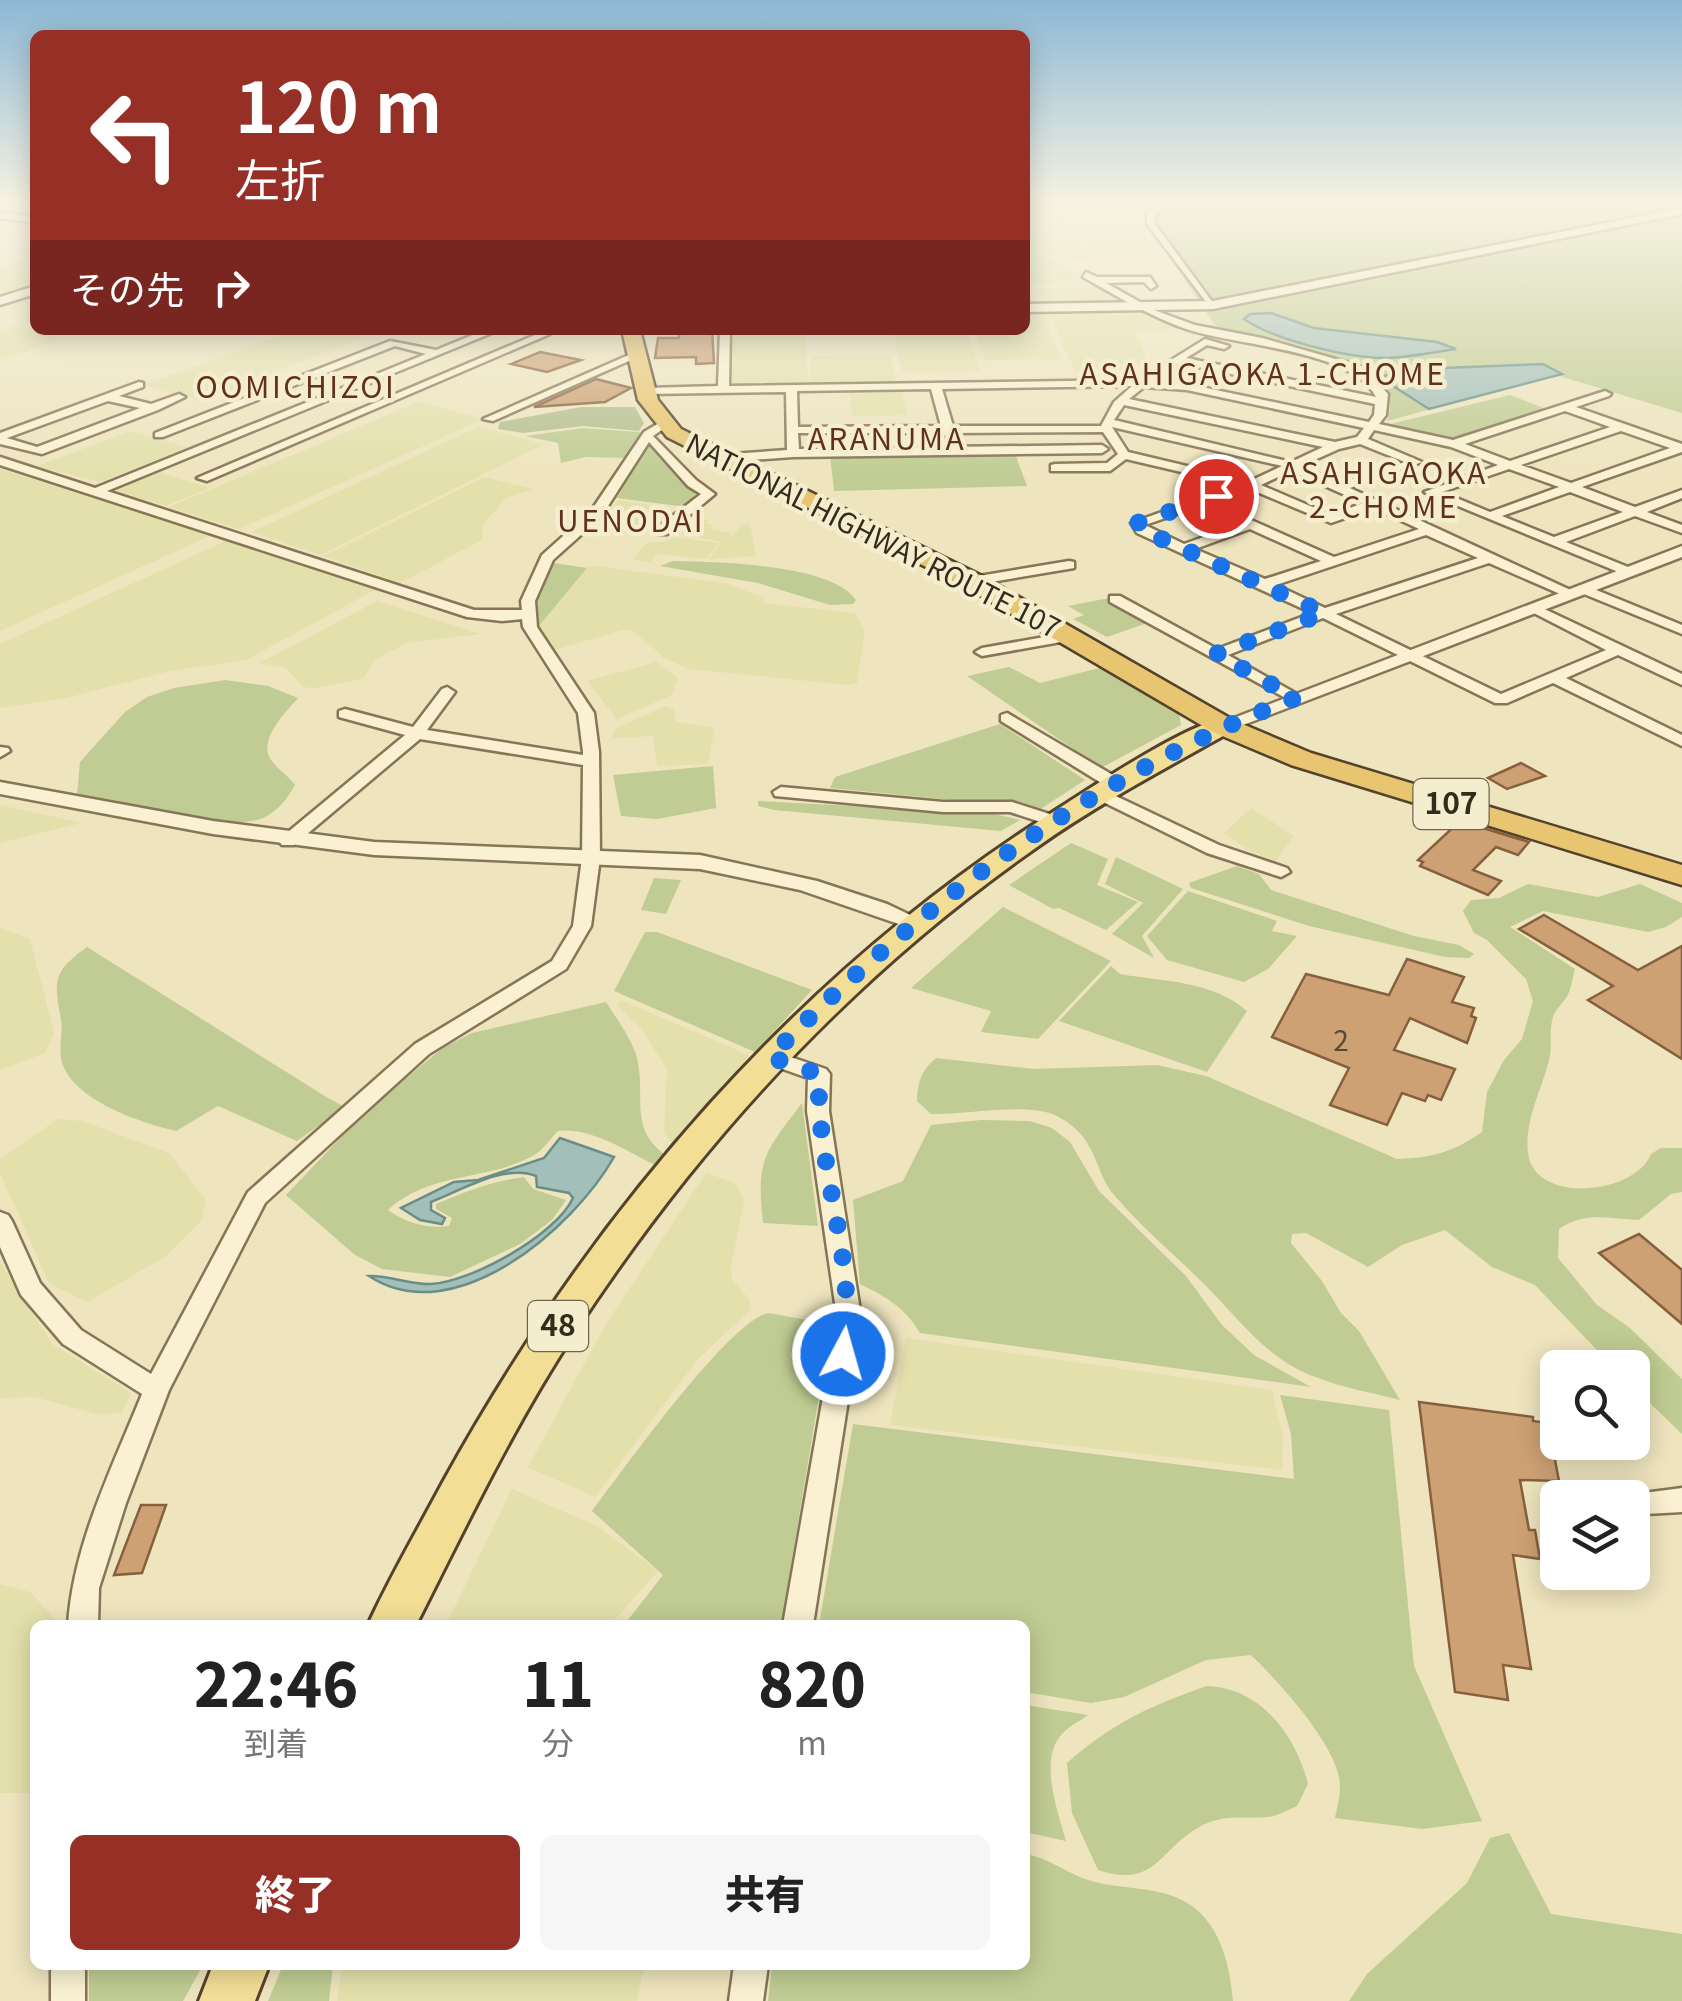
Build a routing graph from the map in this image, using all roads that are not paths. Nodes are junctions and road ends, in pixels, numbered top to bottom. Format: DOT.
graph roads {
  1 [pos="1127,297"];
  2 [pos="1207,297"];
  3 [pos="1251,297"];
  4 [pos="1213,305"];
  5 [pos="1142,306"];
  6 [pos="1030,308"];
  7 [pos="481,335"];
  8 [pos="543,335"];
  9 [pos="631,335"];
  10 [pos="725,335"];
  11 [pos="436,352"];
  12 [pos="636,356"];
  13 [pos="1177,360"];
  14 [pos="478,362"];
  15 [pos="1364,374"];
  16 [pos="1145,382"];
  17 [pos="138,386"];
  18 [pos="936,386"];
  19 [pos="790,389"];
  20 [pos="274,390"];
  21 [pos="724,390"];
  22 [pos="646,391"];
  23 [pos="1605,394"];
  24 [pos="107,397"];
  25 [pos="179,398"];
  26 [pos="316,401"];
  27 [pos="1122,401"];
  28 [pos="1384,402"];
  29 [pos="1564,407"];
  30 [pos="152,408"];
  31 [pos="359,412"];
  32 [pos="489,419"];
  33 [pos="197,420"];
  34 [pos="1106,426"];
  35 [pos="947,427"];
  36 [pos="1375,427"];
  37 [pos="1620,427"];
  38 [pos="793,430"];
  39 [pos="655,431"];
  40 [pos="240,432"];
  41 [pos="159,435"];
  42 [pos="0,439"];
  43 [pos="1361,440"];
  44 [pos="284,444"];
  45 [pos="1454,444"];
  46 [pos="1335,446"];
  47 [pos="1102,448"];
  48 [pos="1681,448"];
  49 [pos="953,449"];
  50 [pos="793,453"];
  51 [pos="1124,455"];
  52 [pos="721,458"];
  53 [pos="0,461"];
  54 [pos="1511,464"];
  55 [pos="1294,466"];
  56 [pos="1055,468"];
  57 [pos="203,478"];
  58 [pos="1251,484"];
  59 [pos="1340,487"];
  60 [pos="1574,488"];
  61 [pos="97,491"];
  62 [pos="1682,494"];
  63 [pos="1374,504"];
  64 [pos="1637,512"];
  65 [pos="1491,516"];
  66 [pos="1682,529"];
  67 [pos="1427,531"];
  68 [pos="662,532"];
  69 [pos="1554,542"];
  70 [pos="1184,548"];
  71 [pos="1682,550"];
  72 [pos="1491,558"];
  73 [pos="1334,562"];
  74 [pos="1069,565"];
  75 [pos="1628,572"];
  76 [pos="973,581"];
  77 [pos="1264,584"];
  78 [pos="1578,591"];
  79 [pos="1115,598"];
  80 [pos="1530,608"];
  81 [pos="1324,613"];
  82 [pos="528,614"];
  83 [pos="1681,629"];
  84 [pos="1067,636"];
  85 [pos="1618,650"];
  86 [pos="982,652"];
  87 [pos="1216,654"];
  88 [pos="1410,656"];
  89 [pos="1555,678"];
  90 [pos="1682,680"];
  91 [pos="447,692"];
  92 [pos="1296,698"];
  93 [pos="345,714"];
  94 [pos="1006,718"];
  95 [pos="1223,726"];
  96 [pos="417,733"];
  97 [pos="1682,741"];
  98 [pos="591,761"];
  99 [pos="0,788"];
  100 [pos="1109,789"];
  101 [pos="780,792"];
  102 [pos="1056,822"];
  103 [pos="288,840"];
  104 [pos="590,858"];
  105 [pos="1281,872"];
  106 [pos="1682,875"];
  107 [pos="913,922"];
  108 [pos="770,1057"];
  109 [pos="0,1221"];
  110 [pos="156,1390"];
  111 [pos="1682,1500"];
  112 [pos="1650,1502"];
  113 [pos="83,1620"];
  114 [pos="395,1620"];
  115 [pos="799,1620"];
  116 [pos="68,1970"];
  117 [pos="239,1970"];
  118 [pos="751,1970"];
  119 [pos="68,2001"];
  120 [pos="227,2001"];
  121 [pos="746,2001"];
  1 -- 5 [label="street"];
  2 -- 4 [label="street"];
  3 -- 4 [label="street"];
  4 -- 5 [label="street"];
  5 -- 6 [label="street"];
  5 -- 15 [label="street"];
  7 -- 11 [label="street"];
  8 -- 14 [label="street"];
  9 -- 12 [label="highway, NATIONAL HIGHWAY ROUTE 107"];
  10 -- 21 [label="street"];
  11 -- 14 [label="street"];
  11 -- 20 [label="street"];
  11 -- 26 [label="street"];
  12 -- 22 [label="highway, NATIONAL HIGHWAY ROUTE 107"];
  12 -- 32 [label="street"];
  13 -- 15 [label="street"];
  13 -- 16 [label="street"];
  13 -- 28 [label="street"];
  14 -- 31 [label="street"];
  15 -- 28 [label="street"];
  16 -- 18 [label="street"];
  16 -- 27 [label="street"];
  16 -- 36 [label="street"];
  17 -- 24 [label="street"];
  18 -- 19 [label="street"];
  18 -- 35 [label="street"];
  19 -- 21 [label="street"];
  19 -- 38 [label="street"];
  20 -- 26 [label="street"];
  20 -- 33 [label="street"];
  21 -- 22 [label="street"];
  22 -- 39 [label="highway, NATIONAL HIGHWAY ROUTE 107"];
  23 -- 29 [label="street"];
  24 -- 30 [label="street"];
  24 -- 42 [label="street"];
  25 -- 30 [label="street"];
  26 -- 31 [label="street"];
  26 -- 40 [label="street"];
  27 -- 34 [label="street"];
  27 -- 46 [label="street"];
  28 -- 36 [label="street"];
  29 -- 37 [label="street"];
  29 -- 45 [label="street"];
  30 -- 33 [label="street"];
  30 -- 42 [label="street"];
  31 -- 44 [label="street"];
  33 -- 40 [label="street"];
  33 -- 41 [label="street"];
  34 -- 35 [label="street"];
  34 -- 51 [label="street"];
  34 -- 55 [label="street"];
  35 -- 38 [label="street"];
  35 -- 49 [label="street"];
  36 -- 43 [label="street"];
  36 -- 45 [label="street"];
  37 -- 48 [label="street"];
  37 -- 54 [label="street"];
  38 -- 50 [label="street"];
  39 -- 52 [label="highway, NATIONAL HIGHWAY ROUTE 107 / 107"];
  39 -- 68 [label="street"];
  39 -- 82 [label="street"];
  40 -- 44 [label="street"];
  40 -- 61 [label="street"];
  43 -- 46 [label="street"];
  43 -- 59 [label="street"];
  44 -- 57 [label="street"];
  45 -- 54 [label="street"];
  46 -- 55 [label="street"];
  47 -- 49 [label="street"];
  48 -- 60 [label="street"];
  49 -- 50 [label="street"];
  50 -- 52 [label="street"];
  51 -- 56 [label="street"];
  51 -- 58 [label="street"];
  52 -- 76 [label="highway, NATIONAL HIGHWAY ROUTE 107 / 107"];
  53 -- 61 [label="street"];
  54 -- 60 [label="street"];
  54 -- 65 [label="street"];
  55 -- 58 [label="street"];
  55 -- 59 [label="street"];
  58 -- 63 [label="street"];
  58 -- 70 [label="street"];
  59 -- 63 [label="street"];
  60 -- 64 [label="street"];
  60 -- 65 [label="street"];
  61 -- 82 [label="street"];
  62 -- 64 [label="street"];
  63 -- 67 [label="street"];
  64 -- 66 [label="street"];
  64 -- 69 [label="street"];
  65 -- 69 [label="street"];
  67 -- 72 [label="street"];
  67 -- 73 [label="street"];
  69 -- 75 [label="street"];
  70 -- 73 [label="street"];
  70 -- 77 [label="street"];
  71 -- 75 [label="street"];
  72 -- 78 [label="street"];
  72 -- 81 [label="street"];
  73 -- 77 [label="street"];
  74 -- 76 [label="street"];
  75 -- 78 [label="street"];
  76 -- 84 [label="highway, NATIONAL HIGHWAY ROUTE 107 / 107"];
  77 -- 81 [label="street"];
  78 -- 80 [label="street"];
  78 -- 83 [label="street"];
  79 -- 87 [label="street"];
  80 -- 85 [label="street"];
  80 -- 88 [label="street"];
  81 -- 87 [label="street"];
  81 -- 88 [label="street"];
  82 -- 98 [label="street"];
  84 -- 86 [label="street"];
  84 -- 95 [label="highway, NATIONAL HIGHWAY ROUTE 107 / 107"];
  85 -- 89 [label="street"];
  85 -- 90 [label="street"];
  87 -- 92 [label="street"];
  88 -- 89 [label="street"];
  88 -- 92 [label="street"];
  89 -- 97 [label="street"];
  91 -- 96 [label="street"];
  92 -- 95 [label="street"];
  93 -- 96 [label="street"];
  94 -- 100 [label="street"];
  95 -- 100 [label="main road, 48"];
  95 -- 106 [label="highway, NATIONAL HIGHWAY ROUTE 107 / 107"];
  96 -- 98 [label="street"];
  96 -- 103 [label="street"];
  98 -- 104 [label="street"];
  99 -- 103 [label="street"];
  100 -- 102 [label="main road, 48"];
  100 -- 105 [label="street"];
  101 -- 102 [label="street"];
  102 -- 107 [label="main road, 48"];
  103 -- 104 [label="street"];
  104 -- 107 [label="street"];
  104 -- 110 [label="street"];
  107 -- 108 [label="main road, 48"];
  108 -- 114 [label="main road, 48"];
  108 -- 115 [label="street"];
  109 -- 110 [label="street"];
  110 -- 113 [label="street"];
  111 -- 112 [label="street"];
  116 -- 119 [label="street"];
  117 -- 120 [label="main road"];
  118 -- 121 [label="street"];
}
